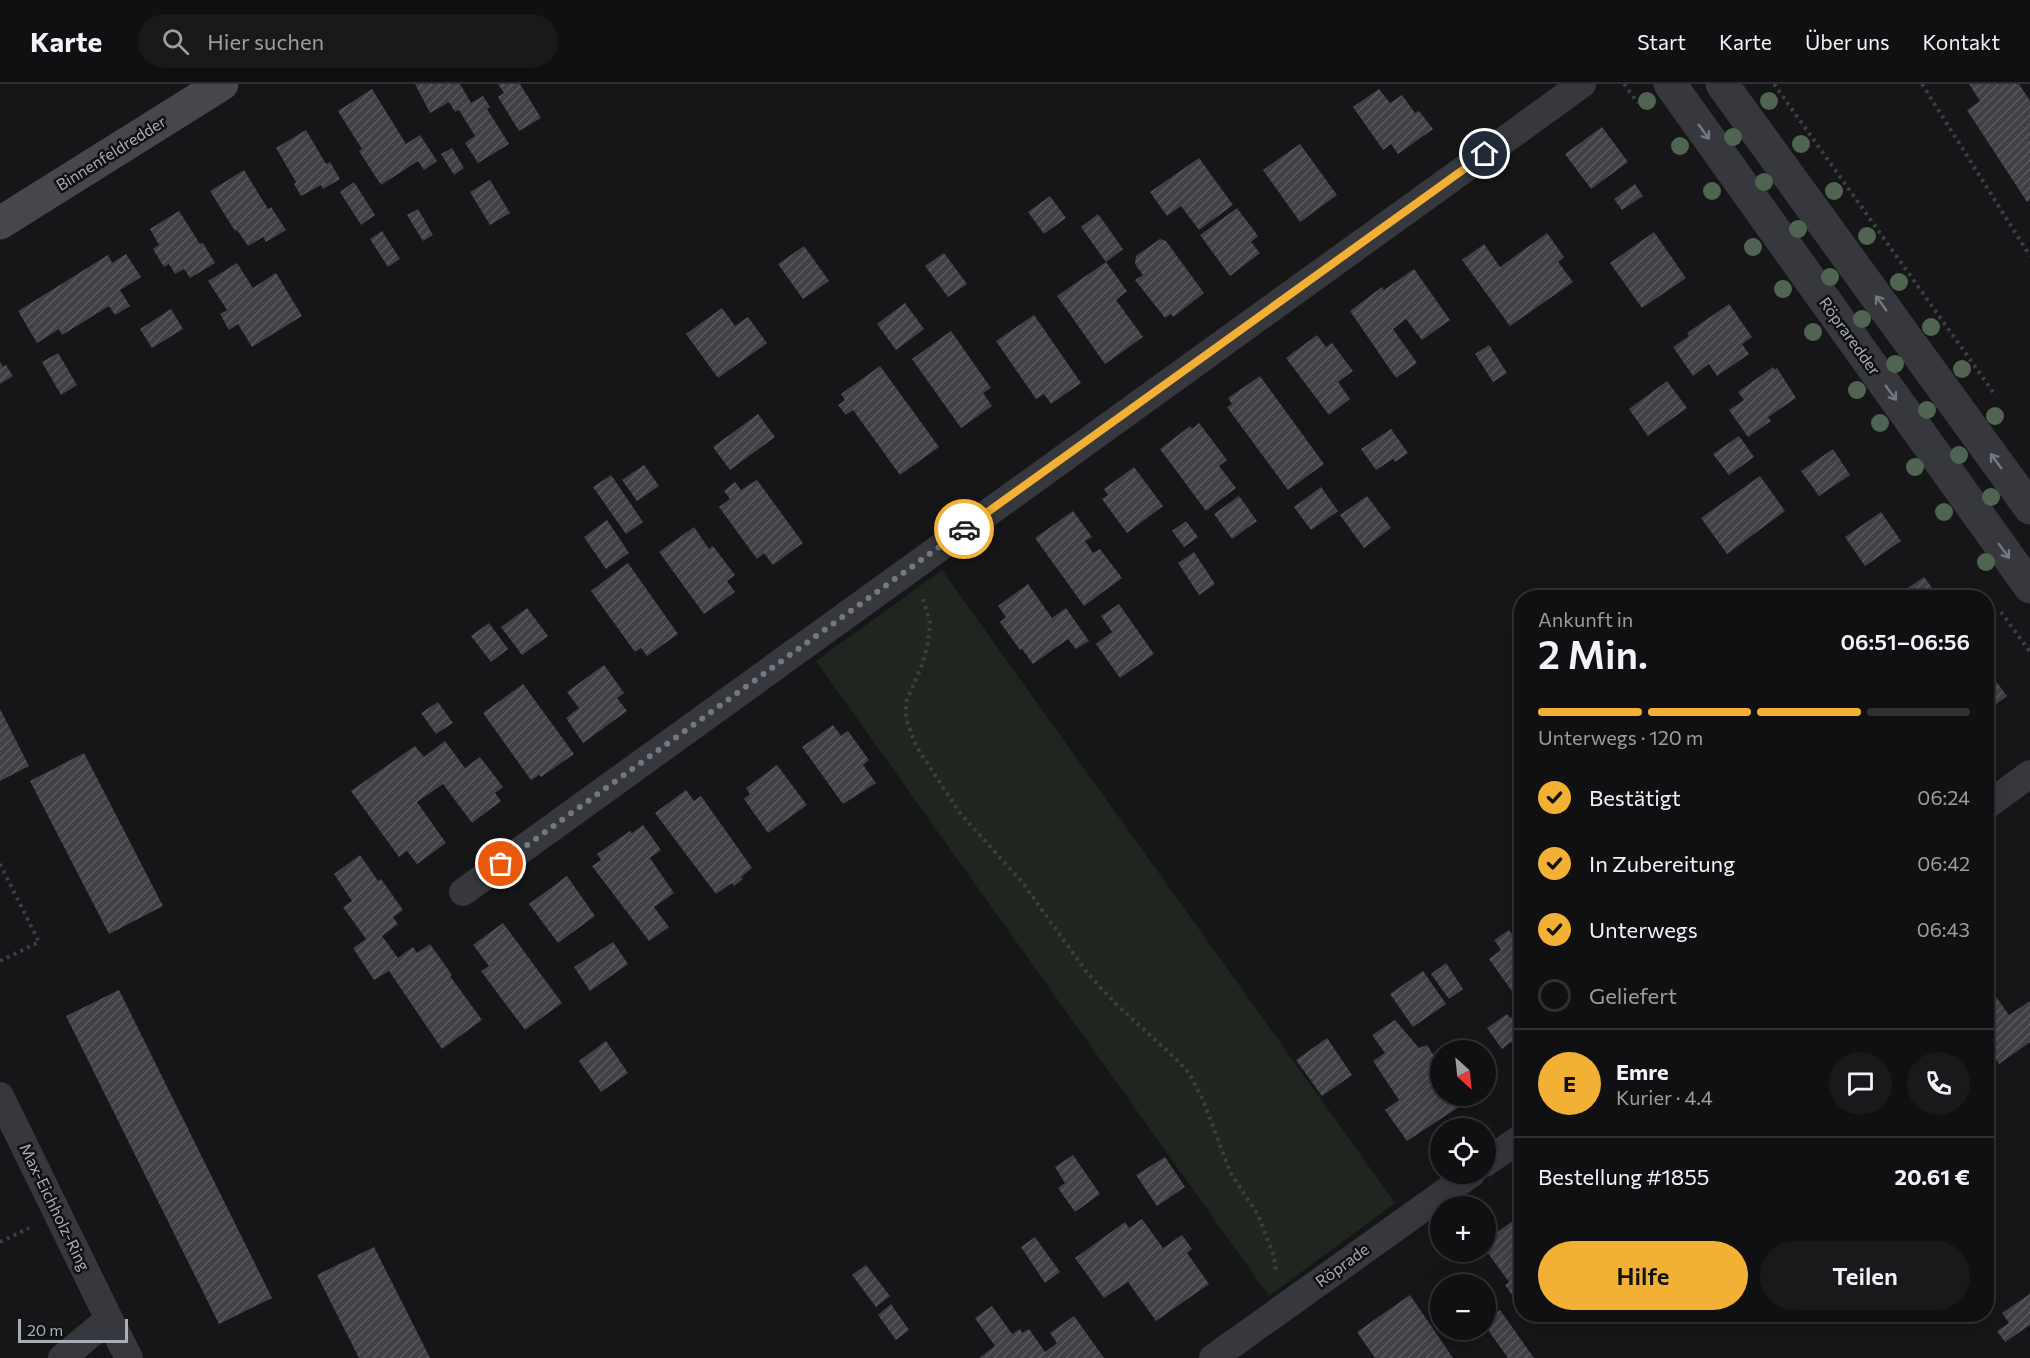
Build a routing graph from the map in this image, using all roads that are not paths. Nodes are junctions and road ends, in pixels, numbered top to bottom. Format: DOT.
graph roads {
  1 [pos="222,84"];
  2 [pos="1582,84"];
  3 [pos="1670,84"];
  4 [pos="1722,84"];
  5 [pos="0,223"];
  6 [pos="2030,508"];
  7 [pos="2030,587"];
  8 [pos="2030,774"];
  9 [pos="1994,800"];
  10 [pos="463,892"];
  11 [pos="0,1095"];
  12 [pos="1514,1143"];
  13 [pos="1496,1155"];
  14 [pos="1457,1184"];
  15 [pos="109,1318"];
  16 [pos="62,1358"];
  17 [pos="129,1358"];
  18 [pos="1213,1358"];
  1 -- 5 [label="main road, Binnenfeldredder"];
  2 -- 10 [label="street"];
  3 -- 7 [label="street, Röpraredder, one-way"];
  6 -- 4 [label="street, one-way"];
  8 -- 9 [label="street"];
  11 -- 15 [label="street, Max-Eichholz-Ring"];
  12 -- 13 [label="street"];
  14 -- 18 [label="street, Röprade"];
  15 -- 16 [label="street"];
  15 -- 17 [label="street, Max-Eichholz-Ring"];
}
